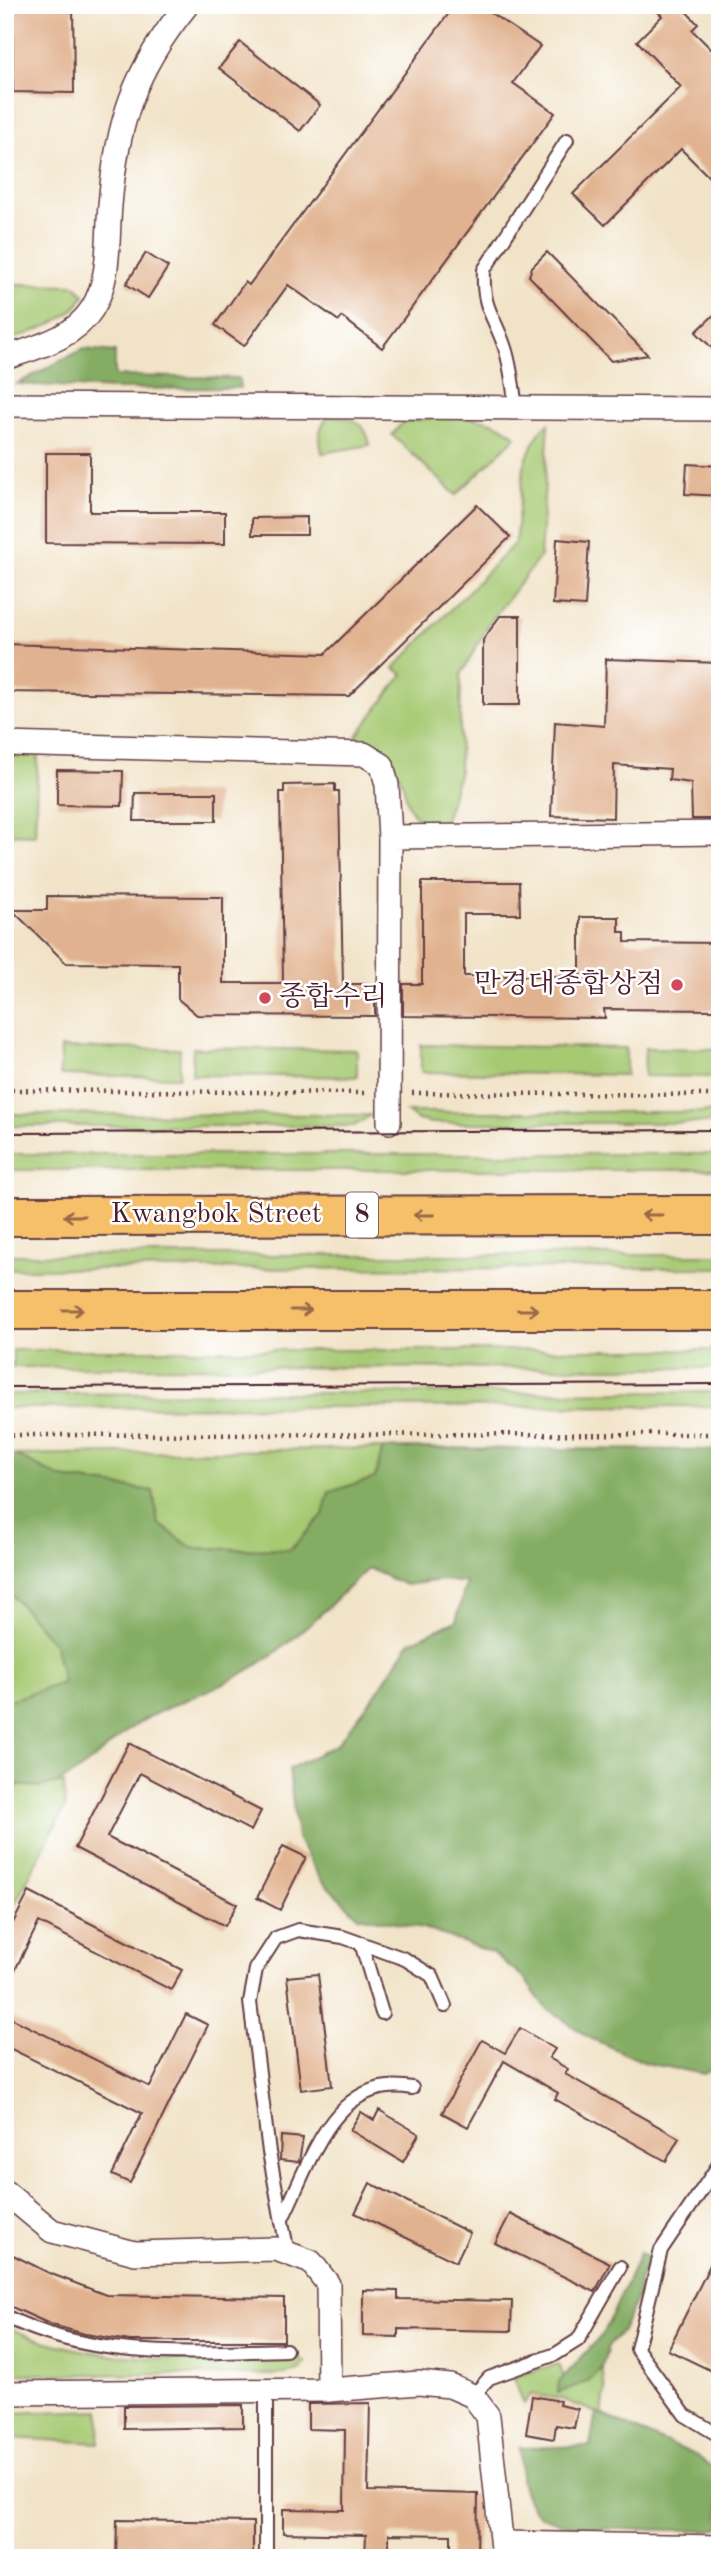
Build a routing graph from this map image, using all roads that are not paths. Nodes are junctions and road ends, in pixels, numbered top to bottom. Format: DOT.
graph roads {
  1 [pos="187,5"];
  2 [pos="567,140"];
  3 [pos="5,358"];
  4 [pos="5,405"];
  5 [pos="516,407"];
  6 [pos="720,409"];
  7 [pos="5,744"];
  8 [pos="720,833"];
  9 [pos="390,836"];
  10 [pos="389,1122"];
  11 [pos="720,1215"];
  12 [pos="5,1216"];
  13 [pos="5,1310"];
  14 [pos="720,1310"];
  15 [pos="361,1943"];
  16 [pos="446,2006"];
  17 [pos="382,2012"];
  18 [pos="412,2088"];
  19 [pos="720,2163"];
  20 [pos="5,2192"];
  21 [pos="282,2218"];
  22 [pos="288,2254"];
  23 [pos="620,2267"];
  24 [pos="5,2316"];
  25 [pos="286,2350"];
  26 [pos="266,2390"];
  27 [pos="329,2390"];
  28 [pos="5,2393"];
  29 [pos="473,2396"];
  30 [pos="720,2436"];
  31 [pos="720,2547"];
  32 [pos="503,2550"];
  33 [pos="266,2558"];
  1 -- 3 [label="street"];
  2 -- 5 [label="lane"];
  4 -- 5 [label="street"];
  5 -- 6 [label="street"];
  7 -- 9 [label="street"];
  8 -- 9 [label="street"];
  9 -- 10 [label="street"];
  11 -- 12 [label="highway, Kwangbok Street / 8, one-way"];
  13 -- 14 [label="highway, one-way"];
  15 -- 16 [label="lane"];
  15 -- 17 [label="lane"];
  15 -- 21 [label="lane"];
  18 -- 21 [label="lane"];
  19 -- 30 [label="lane"];
  20 -- 22 [label="street"];
  21 -- 22 [label="lane"];
  22 -- 27 [label="street"];
  23 -- 29 [label="lane"];
  24 -- 25 [label="lane"];
  26 -- 27 [label="street"];
  26 -- 28 [label="street"];
  26 -- 33 [label="lane"];
  27 -- 29 [label="street"];
  29 -- 32 [label="street"];
  31 -- 32 [label="street"];
}
